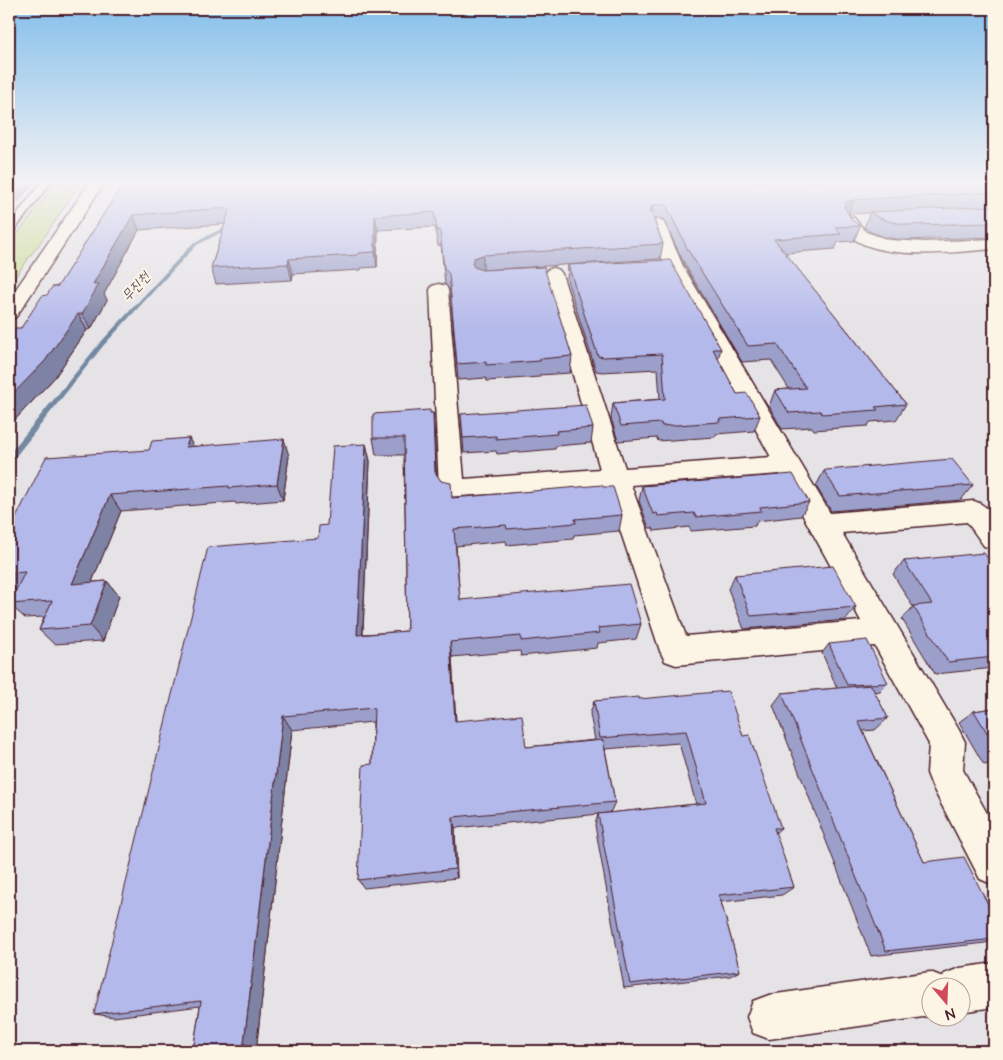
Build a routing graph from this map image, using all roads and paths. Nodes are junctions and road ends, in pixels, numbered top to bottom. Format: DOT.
graph roads {
  1 [pos="64,231"];
  2 [pos="660,231"];
  3 [pos="856,231"];
  4 [pos="994,244"];
  5 [pos="554,274"];
  6 [pos="439,290"];
  7 [pos="9,312"];
  8 [pos="788,465"];
  9 [pos="615,477"];
  10 [pos="822,524"];
  11 [pos="994,538"];
  12 [pos="884,632"];
  13 [pos="994,865"];
  14 [pos="994,985"];
  15 [pos="970,989"];
  16 [pos="920,995"];
  17 [pos="769,1017"];
  1 -- 7 [label="street"];
  2 -- 8 [label="street"];
  3 -- 4 [label="street"];
  5 -- 9 [label="street"];
  6 -- 9 [label="street"];
  8 -- 9 [label="street"];
  8 -- 10 [label="street"];
  9 -- 12 [label="street"];
  10 -- 11 [label="street"];
  10 -- 12 [label="street"];
  12 -- 13 [label="street"];
  14 -- 15 [label="street"];
  16 -- 17 [label="street"];
}
